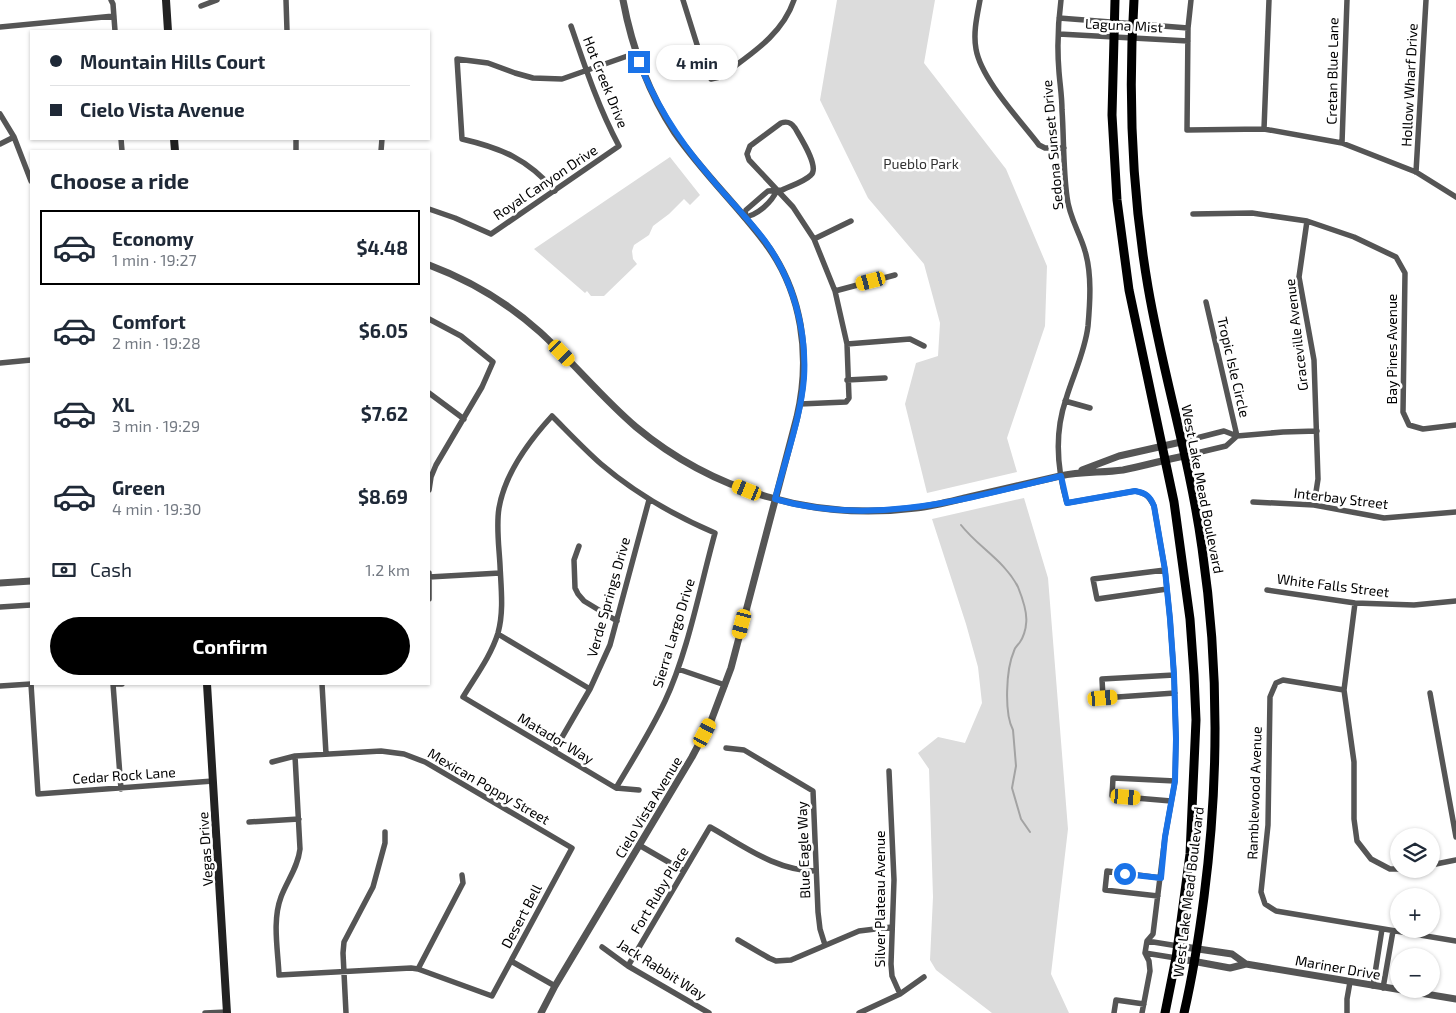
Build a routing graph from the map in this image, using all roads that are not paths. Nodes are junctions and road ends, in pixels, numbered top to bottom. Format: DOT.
graph roads {
  1 [pos="111,0"];
  2 [pos="166,0"];
  3 [pos="217,0"];
  4 [pos="286,0"];
  5 [pos="623,0"];
  6 [pos="683,0"];
  7 [pos="794,0"];
  8 [pos="980,0"];
  9 [pos="1061,0"];
  10 [pos="1115,0"];
  11 [pos="1134,0"];
  12 [pos="1191,0"];
  13 [pos="1269,0"];
  14 [pos="1347,0"];
  15 [pos="1426,0"];
  16 [pos="202,6"];
  17 [pos="114,16"];
  18 [pos="1059,18"];
  19 [pos="1115,23"];
  20 [pos="1133,24"];
  21 [pos="571,26"];
  22 [pos="0,27"];
  23 [pos="1188,28"];
  24 [pos="115,30"];
  25 [pos="168,30"];
  26 [pos="287,30"];
  27 [pos="1059,34"];
  28 [pos="1114,37"];
  29 [pos="1133,37"];
  30 [pos="1188,41"];
  31 [pos="636,53"];
  32 [pos="586,70"];
  33 [pos="0,114"];
  34 [pos="1264,129"];
  35 [pos="14,136"];
  36 [pos="1342,143"];
  37 [pos="0,144"];
  38 [pos="620,146"];
  39 [pos="1064,148"];
  40 [pos="1416,172"];
  41 [pos="30,177"];
  42 [pos="777,190"];
  43 [pos="555,191"];
  44 [pos="1456,197"];
  45 [pos="757,200"];
  46 [pos="763,207"];
  47 [pos="430,209"];
  48 [pos="1193,214"];
  49 [pos="744,217"];
  50 [pos="851,221"];
  51 [pos="1307,221"];
  52 [pos="814,239"];
  53 [pos="430,264"];
  54 [pos="895,275"];
  55 [pos="835,291"];
  56 [pos="1206,302"];
  57 [pos="430,320"];
  58 [pos="847,344"];
  59 [pos="924,346"];
  60 [pos="30,360"];
  61 [pos="0,363"];
  62 [pos="885,378"];
  63 [pos="847,380"];
  64 [pos="430,394"];
  65 [pos="1065,400"];
  66 [pos="800,404"];
  67 [pos="1090,408"];
  68 [pos="464,420"];
  69 [pos="1456,425"];
  70 [pos="1317,431"];
  71 [pos="1237,436"];
  72 [pos="1181,442"];
  73 [pos="1162,446"];
  74 [pos="1184,456"];
  75 [pos="1166,460"];
  76 [pos="1075,473"];
  77 [pos="430,476"];
  78 [pos="1061,476"];
  79 [pos="775,499"];
  80 [pos="649,500"];
  81 [pos="1253,502"];
  82 [pos="1314,506"];
  83 [pos="1456,512"];
  84 [pos="579,546"];
  85 [pos="1165,570"];
  86 [pos="500,573"];
  87 [pos="430,577"];
  88 [pos="30,581"];
  89 [pos="0,583"];
  90 [pos="1167,590"];
  91 [pos="1267,590"];
  92 [pos="1456,601"];
  93 [pos="1356,603"];
  94 [pos="30,605"];
  95 [pos="0,607"];
  96 [pos="617,621"];
  97 [pos="498,634"];
  98 [pos="678,669"];
  99 [pos="1174,675"];
  100 [pos="30,684"];
  101 [pos="31,685"];
  102 [pos="113,685"];
  103 [pos="207,685"];
  104 [pos="322,685"];
  105 [pos="725,685"];
  106 [pos="0,686"];
  107 [pos="590,689"];
  108 [pos="1344,690"];
  109 [pos="1175,693"];
  110 [pos="1430,693"];
  111 [pos="726,748"];
  112 [pos="554,751"];
  113 [pos="326,754"];
  114 [pos="295,756"];
  115 [pos="272,762"];
  116 [pos="889,771"];
  117 [pos="213,781"];
  118 [pos="1175,781"];
  119 [pos="616,788"];
  120 [pos="121,789"];
  121 [pos="639,790"];
  122 [pos="1172,801"];
  123 [pos="299,819"];
  124 [pos="250,822"];
  125 [pos="385,832"];
  126 [pos="1456,837"];
  127 [pos="639,845"];
  128 [pos="572,848"];
  129 [pos="1456,860"];
  130 [pos="1440,863"];
  131 [pos="1390,869"];
  132 [pos="684,871"];
  133 [pos="816,871"];
  134 [pos="462,875"];
  135 [pos="1161,878"];
  136 [pos="1158,896"];
  137 [pos="892,927"];
  138 [pos="1382,929"];
  139 [pos="1390,931"];
  140 [pos="1391,938"];
  141 [pos="1437,938"];
  142 [pos="738,940"];
  143 [pos="1146,941"];
  144 [pos="1456,941"];
  145 [pos="825,945"];
  146 [pos="1178,946"];
  147 [pos="602,947"];
  148 [pos="1197,949"];
  149 [pos="1145,953"];
  150 [pos="1176,958"];
  151 [pos="511,961"];
  152 [pos="1196,962"];
  153 [pos="1246,964"];
  154 [pos="628,966"];
  155 [pos="418,969"];
  156 [pos="344,972"];
  157 [pos="924,977"];
  158 [pos="1350,982"];
  159 [pos="556,986"];
  160 [pos="1373,986"];
  161 [pos="1383,988"];
  162 [pos="900,994"];
  163 [pos="1456,999"];
  164 [pos="1144,1004"];
  165 [pos="227,1012"];
  166 [pos="206,1013"];
  167 [pos="346,1013"];
  168 [pos="541,1013"];
  169 [pos="709,1013"];
  170 [pos="860,1013"];
  171 [pos="1114,1013"];
  172 [pos="1142,1013"];
  173 [pos="1165,1013"];
  174 [pos="1184,1013"];
  175 [pos="1348,1013"];
  1 -- 17 [label="street"];
  2 -- 25 [label="main road"];
  3 -- 16 [label="street"];
  4 -- 26 [label="street"];
  5 -- 31 [label="street, Cielo Vista Avenue"];
  6 -- 7 [label="street"];
  8 -- 39 [label="street"];
  9 -- 18 [label="street, Sedona Sunset Drive"];
  10 -- 19 [label="main road, West Lake Mead Boulevard"];
  11 -- 20 [label="main road, West Lake Mead Boulevard"];
  12 -- 23 [label="street"];
  13 -- 34 [label="street"];
  14 -- 36 [label="street, Cretan Blue Lane"];
  15 -- 40 [label="street, Hollow Wharf Drive"];
  17 -- 22 [label="street"];
  17 -- 24 [label="street"];
  18 -- 19 [label="street, Laguna Mist"];
  18 -- 27 [label="street, Sedona Sunset Drive"];
  19 -- 20 [label="street, Laguna Mist"];
  19 -- 28 [label="main road, West Lake Mead Boulevard"];
  20 -- 23 [label="street, Laguna Mist"];
  20 -- 29 [label="main road, West Lake Mead Boulevard"];
  21 -- 32 [label="street, Hot Creek Drive"];
  23 -- 30 [label="street"];
  27 -- 28 [label="street, Laguna Mist"];
  27 -- 39 [label="street, Sedona Sunset Drive"];
  28 -- 29 [label="street, Laguna Mist"];
  28 -- 73 [label="main road, West Lake Mead Boulevard"];
  29 -- 30 [label="street, Laguna Mist"];
  29 -- 72 [label="main road, West Lake Mead Boulevard"];
  30 -- 34 [label="street"];
  31 -- 32 [label="street"];
  31 -- 49 [label="street, Cielo Vista Avenue"];
  32 -- 38 [label="street, Hot Creek Drive"];
  32 -- 43 [label="street"];
  33 -- 35 [label="street"];
  34 -- 36 [label="street"];
  35 -- 37 [label="street"];
  35 -- 41 [label="street"];
  36 -- 40 [label="street"];
  38 -- 43 [label="street, Royal Canyon Drive"];
  39 -- 65 [label="street, Sedona Sunset Drive"];
  40 -- 44 [label="street"];
  42 -- 42 [label="street"];
  42 -- 45 [label="street"];
  42 -- 46 [label="street"];
  42 -- 52 [label="street"];
  43 -- 47 [label="street, Royal Canyon Drive"];
  45 -- 46 [label="street"];
  45 -- 49 [label="street"];
  46 -- 49 [label="street"];
  48 -- 51 [label="street"];
  49 -- 66 [label="street, Cielo Vista Avenue"];
  50 -- 52 [label="street"];
  51 -- 69 [label="street, Bay Pines Avenue"];
  51 -- 70 [label="street, Graceville Avenue"];
  52 -- 55 [label="street"];
  53 -- 79 [label="street"];
  54 -- 55 [label="street"];
  55 -- 58 [label="street"];
  56 -- 71 [label="street, Tropic Isle Circle"];
  57 -- 68 [label="street"];
  58 -- 59 [label="street"];
  58 -- 63 [label="street"];
  60 -- 61 [label="street"];
  62 -- 63 [label="street"];
  63 -- 66 [label="street"];
  64 -- 68 [label="street"];
  65 -- 67 [label="street"];
  65 -- 78 [label="street, Sedona Sunset Drive"];
  66 -- 79 [label="street, Cielo Vista Avenue"];
  68 -- 77 [label="street"];
  70 -- 71 [label="street"];
  70 -- 82 [label="street, Graceville Avenue"];
  71 -- 72 [label="street"];
  71 -- 74 [label="street"];
  72 -- 73 [label="street"];
  72 -- 74 [label="main road, West Lake Mead Boulevard"];
  73 -- 75 [label="main road, West Lake Mead Boulevard"];
  73 -- 76 [label="street"];
  74 -- 75 [label="street"];
  74 -- 148 [label="main road, West Lake Mead Boulevard"];
  75 -- 76 [label="street"];
  75 -- 146 [label="main road, West Lake Mead Boulevard"];
  76 -- 78 [label="street"];
  78 -- 79 [label="street"];
  78 -- 85 [label="street, Sedona Sunset Drive"];
  79 -- 105 [label="street, Cielo Vista Avenue"];
  80 -- 86 [label="street"];
  80 -- 96 [label="street, Verde Springs Drive"];
  80 -- 98 [label="street, Sierra Largo Drive"];
  81 -- 82 [label="street, Interbay Street"];
  82 -- 83 [label="street, Interbay Street"];
  84 -- 96 [label="street"];
  85 -- 90 [label="street"];
  85 -- 90 [label="street"];
  86 -- 87 [label="street"];
  86 -- 97 [label="street"];
  88 -- 89 [label="street"];
  90 -- 99 [label="street"];
  91 -- 93 [label="street, White Falls Street"];
  92 -- 93 [label="street, White Falls Street"];
  93 -- 108 [label="street"];
  94 -- 95 [label="street"];
  96 -- 107 [label="street, Verde Springs Drive"];
  97 -- 107 [label="street"];
  97 -- 112 [label="street, Matador Way"];
  98 -- 105 [label="street"];
  98 -- 119 [label="street, Sierra Largo Drive"];
  99 -- 109 [label="street"];
  99 -- 109 [label="street"];
  100 -- 106 [label="street"];
  101 -- 120 [label="street, Cedar Rock Lane"];
  102 -- 120 [label="street"];
  103 -- 117 [label="main road, Vegas Drive"];
  104 -- 113 [label="street"];
  105 -- 127 [label="street, Cielo Vista Avenue"];
  107 -- 112 [label="street, Verde Springs Drive"];
  108 -- 131 [label="street"];
  108 -- 138 [label="street, Ramblewood Avenue"];
  109 -- 118 [label="street"];
  110 -- 126 [label="street"];
  111 -- 133 [label="street, Blue Eagle Way"];
  112 -- 119 [label="street, Matador Way"];
  113 -- 114 [label="street, Mexican Poppy Street"];
  113 -- 128 [label="street, Mexican Poppy Street"];
  114 -- 115 [label="street, Mexican Poppy Street"];
  114 -- 123 [label="street"];
  116 -- 137 [label="street, Silver Plateau Avenue"];
  117 -- 120 [label="street, Cedar Rock Lane"];
  117 -- 165 [label="main road, Vegas Drive"];
  118 -- 122 [label="street"];
  118 -- 122 [label="street"];
  119 -- 121 [label="street, Matador Way"];
  122 -- 135 [label="street"];
  123 -- 124 [label="street"];
  123 -- 156 [label="street"];
  125 -- 156 [label="street"];
  127 -- 132 [label="street"];
  127 -- 159 [label="street, Cielo Vista Avenue"];
  128 -- 151 [label="street, Desert Bell"];
  129 -- 130 [label="street"];
  132 -- 133 [label="street, Fort Ruby Place"];
  132 -- 154 [label="street, Fort Ruby Place"];
  133 -- 145 [label="street, Blue Eagle Way"];
  134 -- 155 [label="street"];
  135 -- 136 [label="street"];
  135 -- 136 [label="street"];
  136 -- 143 [label="street"];
  137 -- 145 [label="street"];
  137 -- 162 [label="street, Silver Plateau Avenue"];
  138 -- 139 [label="street"];
  138 -- 160 [label="street"];
  140 -- 161 [label="street"];
  141 -- 144 [label="street"];
  142 -- 145 [label="street"];
  143 -- 146 [label="street, Mariner Drive"];
  143 -- 149 [label="street"];
  146 -- 148 [label="street, Mariner Drive"];
  146 -- 150 [label="main road, West Lake Mead Boulevard"];
  147 -- 154 [label="street, Jack Rabbit Way"];
  148 -- 152 [label="main road, West Lake Mead Boulevard"];
  148 -- 153 [label="street, Mariner Drive"];
  149 -- 150 [label="street, Mariner Drive"];
  149 -- 164 [label="street"];
  150 -- 152 [label="street, Mariner Drive"];
  150 -- 173 [label="main road, West Lake Mead Boulevard"];
  151 -- 155 [label="street, Desert Bell"];
  151 -- 159 [label="street"];
  152 -- 153 [label="street, Mariner Drive"];
  152 -- 174 [label="main road, West Lake Mead Boulevard"];
  153 -- 158 [label="street, Mariner Drive"];
  154 -- 169 [label="street, Jack Rabbit Way"];
  155 -- 156 [label="street"];
  156 -- 167 [label="street"];
  157 -- 162 [label="street"];
  158 -- 160 [label="street, Mariner Drive"];
  158 -- 175 [label="street"];
  159 -- 168 [label="street, Cielo Vista Avenue"];
  160 -- 161 [label="street, Mariner Drive"];
  161 -- 163 [label="street, Mariner Drive"];
  162 -- 170 [label="street"];
  164 -- 171 [label="street"];
  164 -- 172 [label="street"];
  165 -- 166 [label="street"];
}
